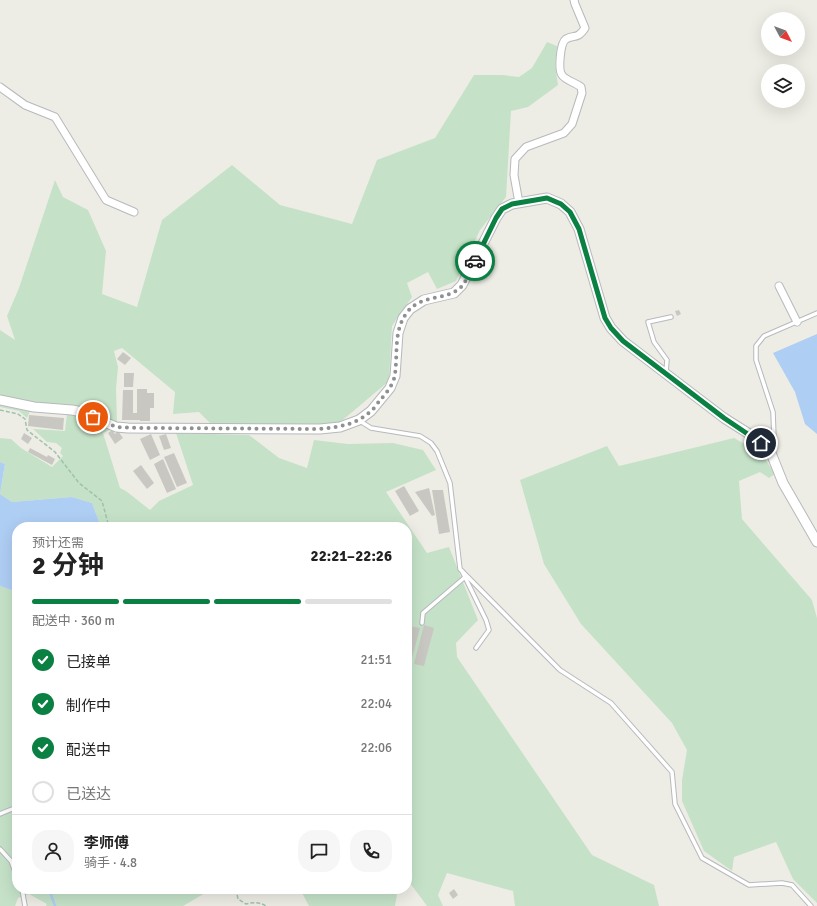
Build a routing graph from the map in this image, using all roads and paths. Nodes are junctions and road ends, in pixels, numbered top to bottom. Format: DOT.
graph roads {
  1 [pos="574,0"];
  2 [pos="0,87"];
  3 [pos="519,203"];
  4 [pos="134,212"];
  5 [pos="780,286"];
  6 [pos="817,313"];
  7 [pos="671,317"];
  8 [pos="797,322"];
  9 [pos="666,374"];
  10 [pos="0,400"];
  11 [pos="0,410"];
  12 [pos="359,420"];
  13 [pos="769,448"];
  14 [pos="108,522"];
  15 [pos="817,542"];
  16 [pos="460,569"];
  17 [pos="464,578"];
  18 [pos="422,623"];
  19 [pos="476,648"];
  20 [pos="12,809"];
  21 [pos="0,814"];
  22 [pos="0,849"];
  23 [pos="12,864"];
  24 [pos="23,894"];
  25 [pos="237,894"];
  26 [pos="25,906"];
  27 [pos="266,906"];
  28 [pos="811,906"];
  1 -- 3 [label="street"];
  2 -- 4 [label="street"];
  3 -- 9 [label="street"];
  3 -- 12 [label="street"];
  5 -- 8 [label="street"];
  6 -- 8 [label="lane"];
  7 -- 9 [label="lane"];
  8 -- 13 [label="lane"];
  9 -- 13 [label="street"];
  10 -- 12 [label="street"];
  11 -- 14 [label="path"];
  12 -- 16 [label="lane"];
  13 -- 15 [label="street"];
  16 -- 17 [label="lane"];
  16 -- 28 [label="lane"];
  17 -- 18 [label="lane"];
  17 -- 19 [label="lane"];
  20 -- 21 [label="lane"];
  22 -- 23 [label="lane"];
  24 -- 26 [label="lane"];
  25 -- 27 [label="path"];
}
